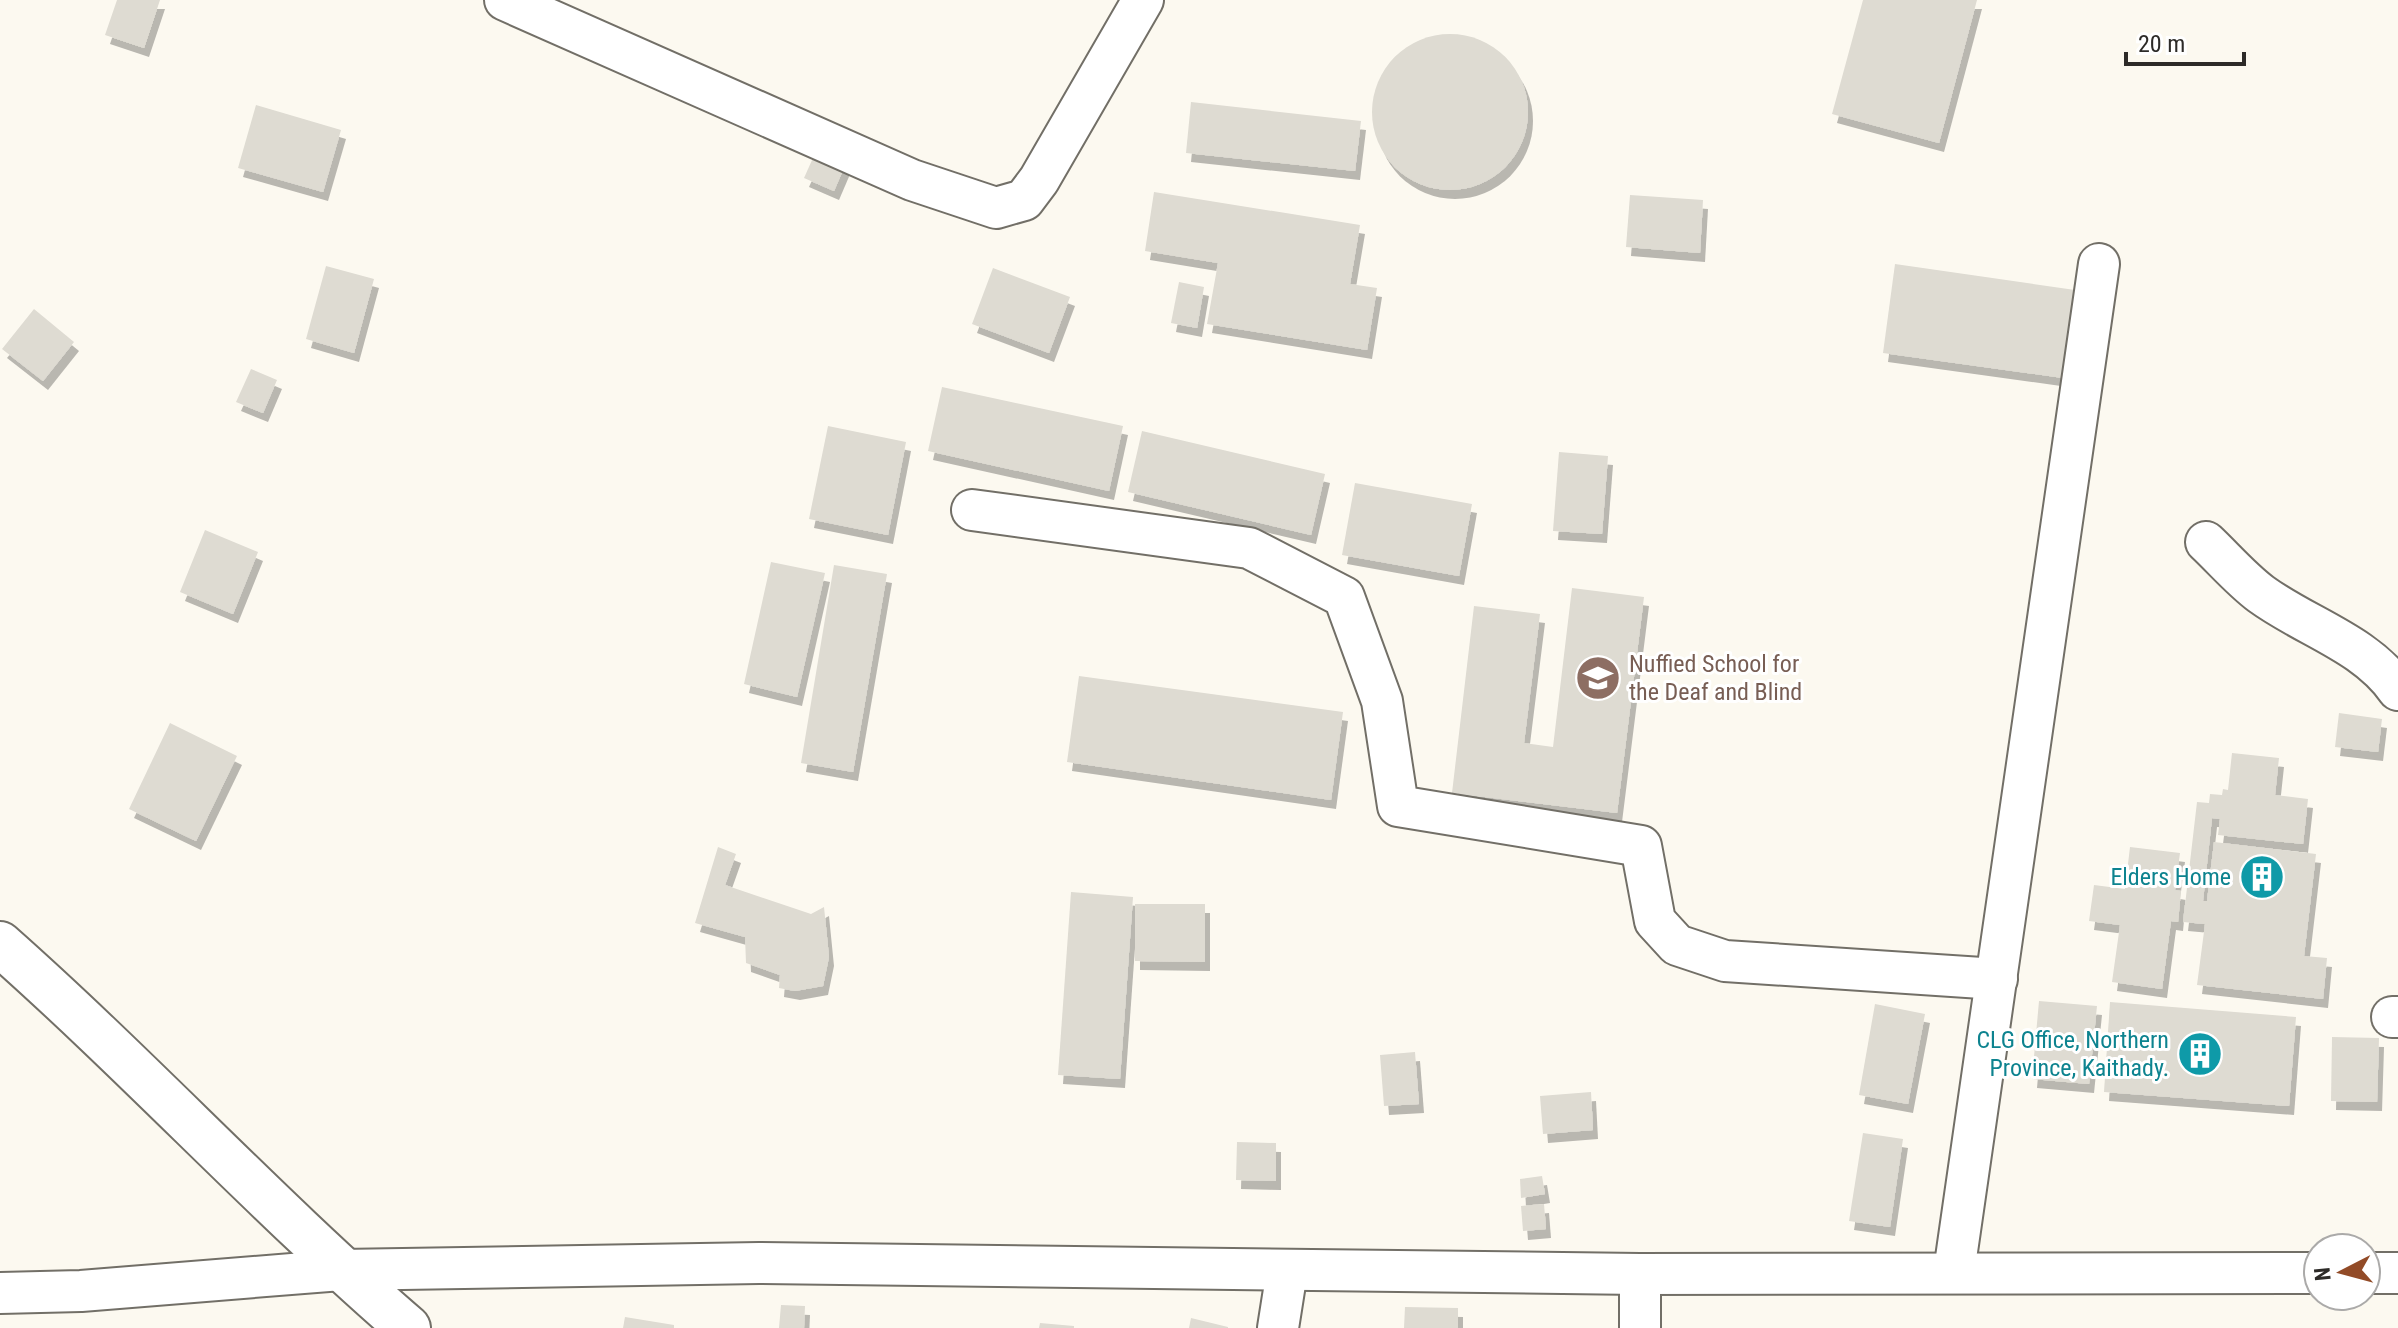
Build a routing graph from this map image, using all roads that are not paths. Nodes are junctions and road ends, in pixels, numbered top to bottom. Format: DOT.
graph roads {
  1 [pos="505,0"];
  2 [pos="1143,0"];
  3 [pos="2099,264"];
  4 [pos="972,510"];
  5 [pos="2206,542"];
  6 [pos="2398,690"];
  7 [pos="0,944"];
  8 [pos="1997,979"];
  9 [pos="341,1270"];
  10 [pos="1287,1271"];
  11 [pos="1954,1272"];
  12 [pos="2302,1273"];
  13 [pos="1640,1274"];
  14 [pos="0,1293"];
  15 [pos="408,1328"];
  16 [pos="1278,1328"];
  17 [pos="1640,1328"];
  1 -- 2 [label="street"];
  3 -- 8 [label="street"];
  4 -- 8 [label="street"];
  5 -- 6 [label="street"];
  7 -- 9 [label="street"];
  8 -- 11 [label="street"];
  9 -- 10 [label="street"];
  9 -- 14 [label="street"];
  9 -- 15 [label="street"];
  10 -- 13 [label="street"];
  10 -- 16 [label="street"];
  11 -- 12 [label="street"];
  11 -- 13 [label="street"];
  13 -- 17 [label="street"];
}
